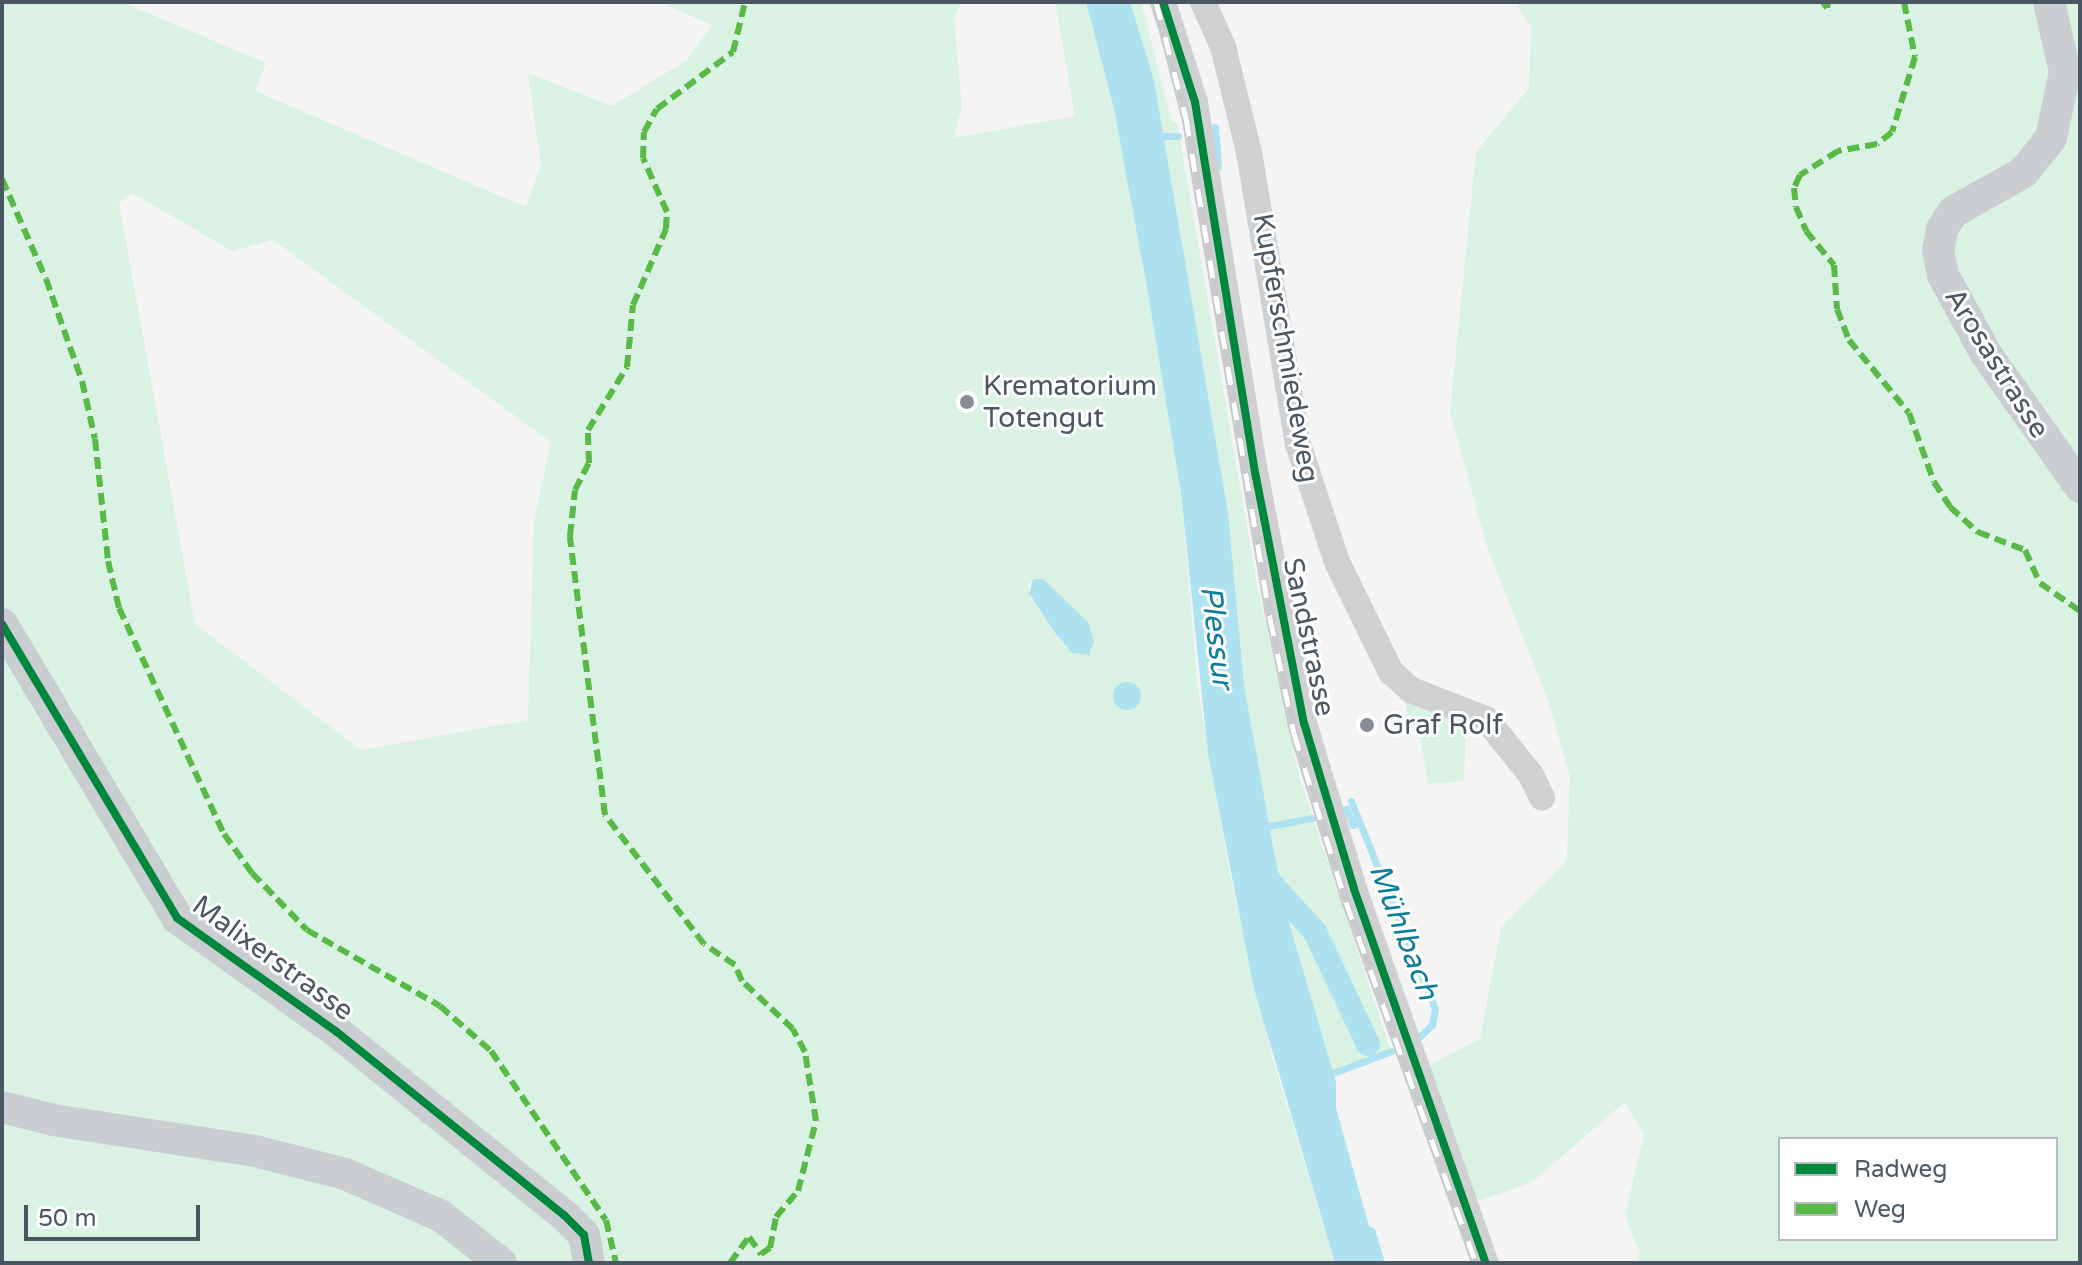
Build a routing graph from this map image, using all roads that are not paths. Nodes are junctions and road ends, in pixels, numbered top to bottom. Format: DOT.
graph roads {
  1 [pos="1163,2"];
  2 [pos="2049,2"];
  3 [pos="1213,4"];
  4 [pos="2080,487"];
  5 [pos="2,624"];
  6 [pos="1542,798"];
  7 [pos="2,1107"];
  8 [pos="501,1263"];
  9 [pos="589,1263"];
  10 [pos="1486,1263"];
  1 -- 10 [label="street, Sandstrasse"];
  2 -- 4 [label="main road, Arosastrasse"];
  3 -- 6 [label="street, Kupferschmiedeweg"];
  5 -- 9 [label="main road, Malixerstrasse"];
  7 -- 8 [label="main road"];
}
